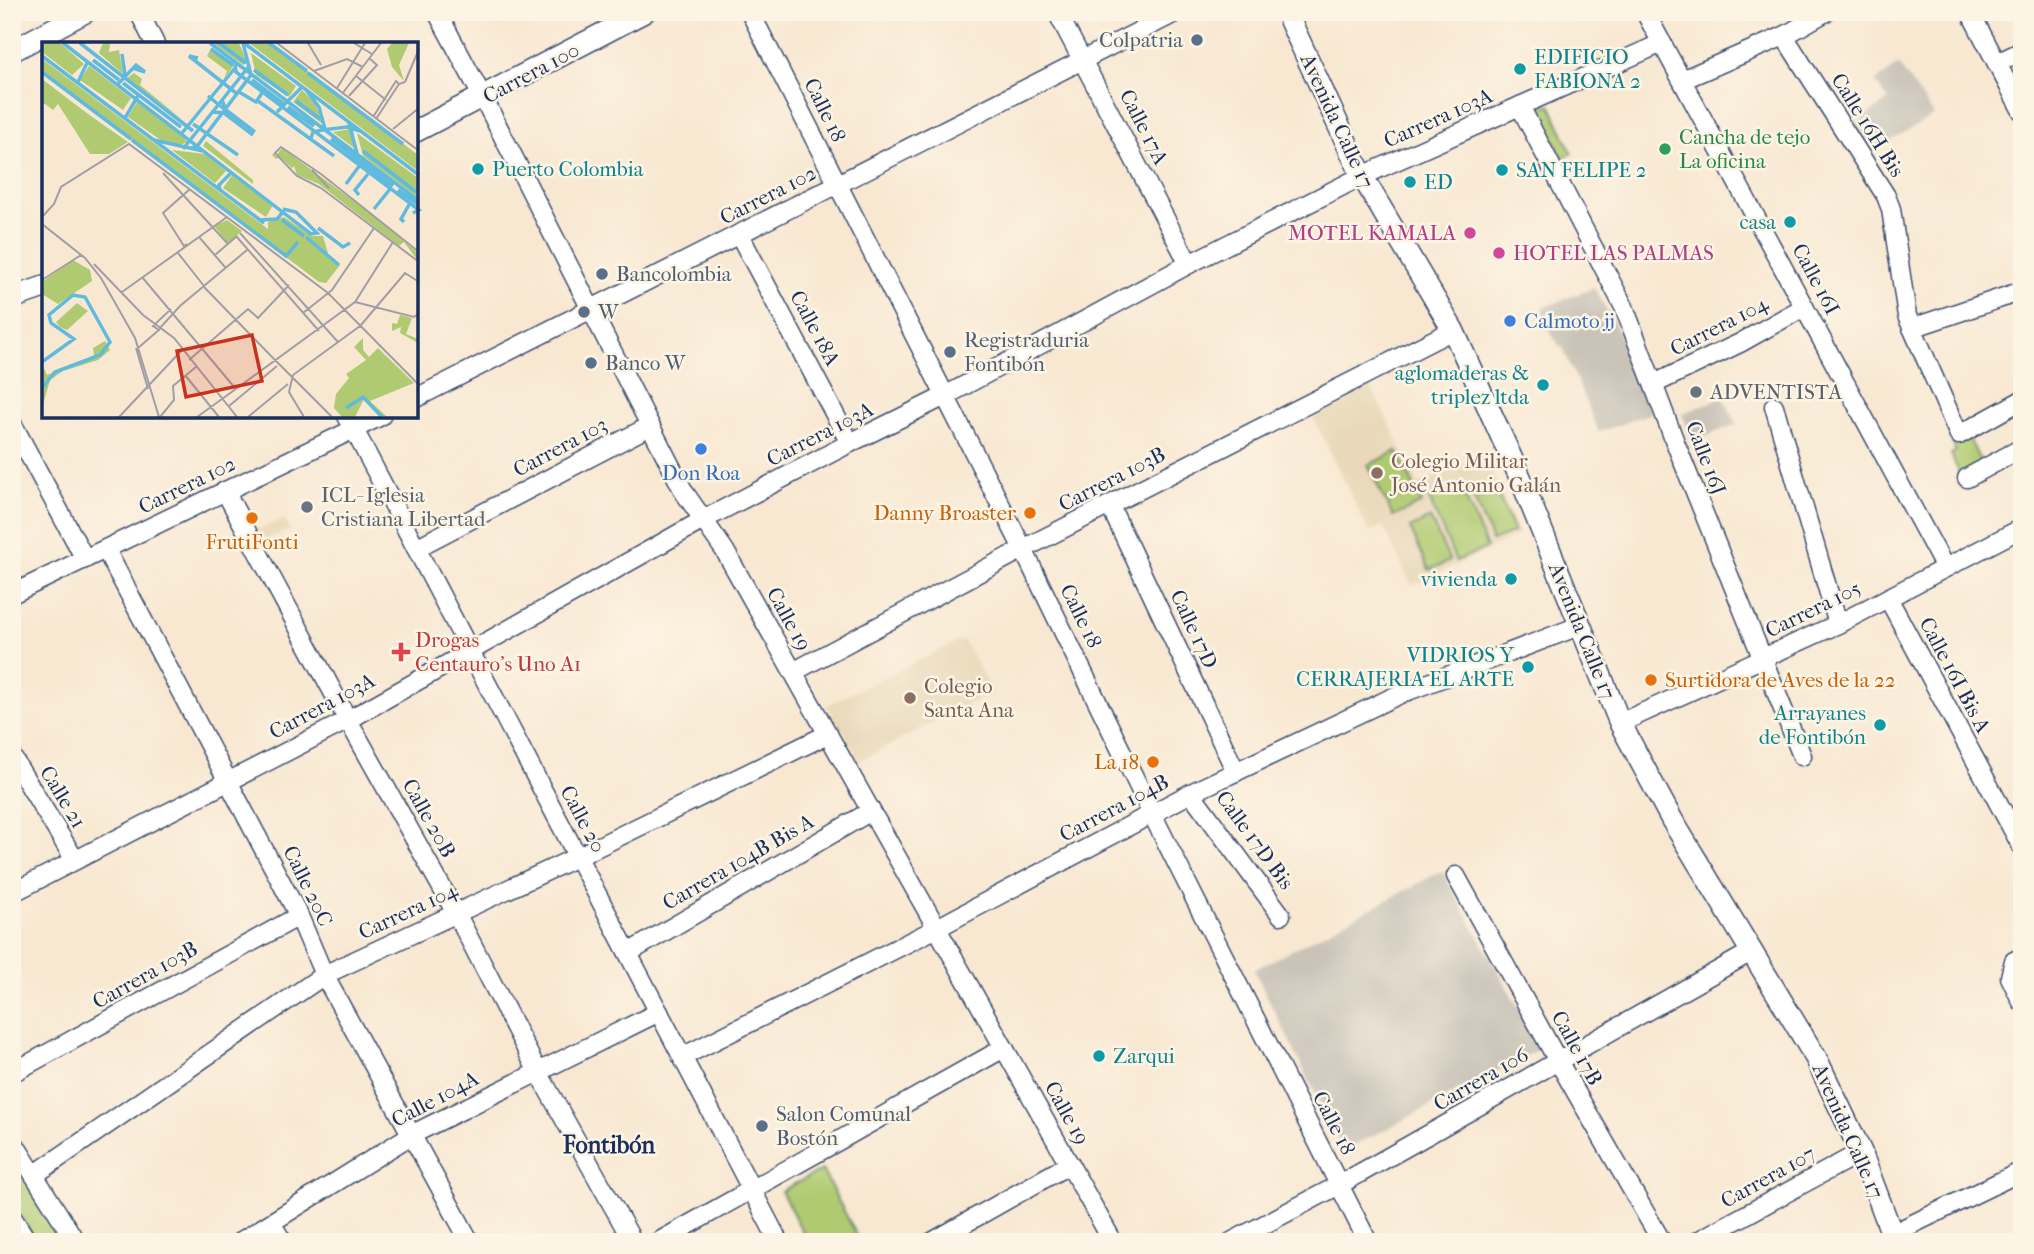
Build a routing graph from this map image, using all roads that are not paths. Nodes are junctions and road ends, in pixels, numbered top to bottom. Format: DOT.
graph roads {
  1 [pos="85,12"];
  2 [pos="139,12"];
  3 [pos="437,12"];
  4 [pos="644,12"];
  5 [pos="750,12"];
  6 [pos="1057,12"];
  7 [pos="1177,12"];
  8 [pos="1286,12"];
  9 [pos="1646,12"];
  10 [pos="1826,12"];
  11 [pos="1970,12"];
  12 [pos="1784,36"];
  13 [pos="154,42"];
  14 [pos="1662,43"];
  15 [pos="12,51"];
  16 [pos="2022,51"];
  17 [pos="1083,60"];
  18 [pos="1997,63"];
  19 [pos="1682,80"];
  20 [pos="483,98"];
  21 [pos="1520,106"];
  22 [pos="2022,111"];
  23 [pos="418,130"];
  24 [pos="1362,176"];
  25 [pos="836,185"];
  26 [pos="739,234"];
  27 [pos="1189,264"];
  28 [pos="42,288"];
  29 [pos="2022,291"];
  30 [pos="12,298"];
  31 [pos="1804,307"];
  32 [pos="591,310"];
  33 [pos="1912,328"];
  34 [pos="1453,330"];
  35 [pos="1654,384"];
  36 [pos="945,396"];
  37 [pos="418,397"];
  38 [pos="2022,400"];
  39 [pos="1774,406"];
  40 [pos="372,418"];
  41 [pos="12,423"];
  42 [pos="351,423"];
  43 [pos="650,426"];
  44 [pos="850,443"];
  45 [pos="2022,448"];
  46 [pos="1967,478"];
  47 [pos="225,491"];
  48 [pos="1110,506"];
  49 [pos="704,520"];
  50 [pos="2022,528"];
  51 [pos="416,548"];
  52 [pos="1023,549"];
  53 [pos="106,550"];
  54 [pos="85,559"];
  55 [pos="1945,568"];
  56 [pos="12,594"];
  57 [pos="1888,598"];
  58 [pos="1838,624"];
  59 [pos="1579,626"];
  60 [pos="470,650"];
  61 [pos="1761,659"];
  62 [pos="793,673"];
  63 [pos="348,720"];
  64 [pos="1620,723"];
  65 [pos="828,734"];
  66 [pos="1802,756"];
  67 [pos="12,757"];
  68 [pos="1236,772"];
  69 [pos="228,781"];
  70 [pos="1191,793"];
  71 [pos="871,811"];
  72 [pos="1152,814"];
  73 [pos="2020,841"];
  74 [pos="577,857"];
  75 [pos="75,860"];
  76 [pos="1456,876"];
  77 [pos="12,893"];
  78 [pos="456,913"];
  79 [pos="1281,915"];
  80 [pos="299,916"];
  81 [pos="937,928"];
  82 [pos="1751,952"];
  83 [pos="628,953"];
  84 [pos="2016,963"];
  85 [pos="324,975"];
  86 [pos="2022,1002"];
  87 [pos="659,1012"];
  88 [pos="1004,1048"];
  89 [pos="682,1058"];
  90 [pos="1558,1061"];
  91 [pos="538,1072"];
  92 [pos="12,1073"];
  93 [pos="411,1135"];
  94 [pos="12,1140"];
  95 [pos="1861,1152"];
  96 [pos="1070,1164"];
  97 [pos="2022,1171"];
  98 [pos="34,1175"];
  99 [pos="1339,1185"];
  100 [pos="752,1189"];
  101 [pos="12,1217"];
  102 [pos="271,1223"];
  103 [pos="1893,1238"];
  104 [pos="28,1242"];
  105 [pos="76,1242"];
  106 [pos="240,1242"];
  107 [pos="284,1242"];
  108 [pos="470,1242"];
  109 [pos="633,1242"];
  110 [pos="658,1242"];
  111 [pos="779,1242"];
  112 [pos="932,1242"];
  113 [pos="1113,1242"];
  114 [pos="1231,1242"];
  115 [pos="1368,1242"];
  116 [pos="1662,1242"];
  117 [pos="1696,1242"];
  1 -- 15 [label="main road"];
  2 -- 13 [label="street"];
  3 -- 20 [label="street, Calle 19"];
  4 -- 20 [label="main road, Carrera 100"];
  5 -- 25 [label="street, Calle 18"];
  6 -- 17 [label="street, Calle 17A"];
  7 -- 17 [label="street, Carrera 102"];
  8 -- 24 [label="main road, Avenida Calle 17"];
  9 -- 14 [label="street, Calle 16I"];
  10 -- 12 [label="street"];
  11 -- 18 [label="street"];
  12 -- 19 [label="street"];
  12 -- 33 [label="street, Calle 16H Bis"];
  14 -- 19 [label="street, Calle 16I"];
  14 -- 21 [label="street, Carrera 103A"];
  16 -- 18 [label="street"];
  17 -- 25 [label="street, Carrera 102"];
  17 -- 27 [label="street, Calle 17A"];
  18 -- 22 [label="street"];
  19 -- 31 [label="street, Calle 16I"];
  20 -- 23 [label="main road, Carrera 100"];
  20 -- 32 [label="street, Calle 19"];
  21 -- 24 [label="street, Carrera 103A"];
  21 -- 35 [label="street, Calle 16J"];
  24 -- 27 [label="street, Carrera 103A"];
  24 -- 34 [label="main road, Avenida Calle 17"];
  25 -- 26 [label="street, Carrera 102"];
  25 -- 36 [label="street, Calle 18"];
  26 -- 32 [label="street, Carrera 102"];
  26 -- 44 [label="street, Calle 18A"];
  27 -- 36 [label="street, Carrera 103A"];
  28 -- 30 [label="main road"];
  29 -- 33 [label="street"];
  31 -- 35 [label="street, Carrera 104"];
  31 -- 55 [label="street, Calle 16I"];
  32 -- 37 [label="street, Carrera 102"];
  32 -- 43 [label="street, Calle 19"];
  33 -- 38 [label="street, Calle 16H Bis"];
  34 -- 48 [label="street, Carrera 103B"];
  34 -- 59 [label="main road, Avenida Calle 17"];
  35 -- 61 [label="street, Calle 16J"];
  36 -- 44 [label="street, Carrera 103A"];
  36 -- 52 [label="street, Calle 18"];
  39 -- 58 [label="street"];
  40 -- 42 [label="street, Carrera 102"];
  41 -- 54 [label="street"];
  42 -- 47 [label="street, Carrera 102"];
  42 -- 51 [label="street, Calle 20"];
  43 -- 49 [label="street, Calle 19"];
  43 -- 51 [label="street, Carrera 103"];
  44 -- 49 [label="street, Carrera 103A"];
  45 -- 46 [label="street"];
  47 -- 53 [label="street, Carrera 102"];
  47 -- 63 [label="street, Calle 20B"];
  48 -- 52 [label="street, Carrera 103B"];
  48 -- 68 [label="street, Calle 17D"];
  49 -- 60 [label="street, Carrera 103A"];
  49 -- 62 [label="street, Calle 19"];
  50 -- 55 [label="street, Carrera 105"];
  51 -- 60 [label="street, Calle 20"];
  52 -- 62 [label="street, Carrera 103B"];
  52 -- 72 [label="street, Calle 18"];
  53 -- 54 [label="street, Carrera 102"];
  53 -- 69 [label="street, Calle 20C"];
  54 -- 56 [label="street, Carrera 102"];
  55 -- 57 [label="street, Carrera 105"];
  57 -- 58 [label="street, Carrera 105"];
  57 -- 73 [label="street, Calle 16I Bis A"];
  58 -- 61 [label="street, Carrera 105"];
  59 -- 64 [label="main road, Avenida Calle 17"];
  59 -- 68 [label="street, Carrera 104B"];
  60 -- 63 [label="street, Carrera 103A"];
  60 -- 74 [label="street, Calle 20"];
  61 -- 64 [label="street, Carrera 105"];
  61 -- 66 [label="street, Calle 16J"];
  62 -- 65 [label="street, Calle 19"];
  63 -- 69 [label="street, Carrera 103A"];
  63 -- 78 [label="street, Calle 20B"];
  64 -- 82 [label="main road, Avenida Calle 17"];
  65 -- 71 [label="street, Calle 19"];
  65 -- 74 [label="street, Carrera 104"];
  67 -- 75 [label="street, Calle 21"];
  68 -- 70 [label="street, Carrera 104B"];
  69 -- 75 [label="street, Carrera 103A"];
  69 -- 80 [label="street, Calle 20C"];
  70 -- 72 [label="street, Carrera 104B"];
  70 -- 79 [label="street, Calle 17D Bis"];
  71 -- 81 [label="street, Calle 19"];
  71 -- 83 [label="street, Carrera 104B Bis A"];
  72 -- 81 [label="street, Carrera 104B"];
  72 -- 99 [label="street, Calle 18"];
  74 -- 78 [label="street, Carrera 104"];
  74 -- 83 [label="street, Calle 20"];
  75 -- 77 [label="street, Carrera 103A"];
  76 -- 90 [label="street, Calle 17B"];
  78 -- 85 [label="street, Carrera 104"];
  78 -- 91 [label="street, Calle 20B"];
  80 -- 85 [label="street, Calle 20C"];
  80 -- 92 [label="street, Carrera 103B"];
  81 -- 88 [label="street, Calle 19"];
  81 -- 89 [label="street, Carrera 104B"];
  82 -- 90 [label="street, Carrera 106"];
  82 -- 95 [label="main road, Avenida Calle 17"];
  83 -- 87 [label="street, Calle 20"];
  84 -- 86 [label="street"];
  85 -- 93 [label="street, Calle 20C"];
  85 -- 98 [label="street, Carrera 104"];
  87 -- 89 [label="street, Calle 20"];
  87 -- 91 [label="street, Calle 104A"];
  88 -- 96 [label="street, Calle 19"];
  88 -- 100 [label="street"];
  89 -- 100 [label="street, Calle 20"];
  90 -- 99 [label="street, Carrera 106"];
  90 -- 116 [label="street, Calle 17B"];
  91 -- 93 [label="street, Calle 104A"];
  91 -- 109 [label="street, Calle 20B"];
  93 -- 102 [label="street, Calle 104A"];
  93 -- 108 [label="street, Calle 20C"];
  94 -- 98 [label="street"];
  95 -- 103 [label="main road, Avenida Calle 17"];
  95 -- 117 [label="street, Carrera 107"];
  96 -- 112 [label="street"];
  96 -- 113 [label="street, Calle 19"];
  97 -- 103 [label="street"];
  98 -- 105 [label="street"];
  99 -- 114 [label="street, Carrera 106"];
  99 -- 115 [label="street, Calle 18"];
  100 -- 110 [label="street"];
  100 -- 111 [label="street, Calle 20"];
  101 -- 104 [label="street"];
  102 -- 106 [label="street, Calle 104A"];
  102 -- 107 [label="street"];
}
